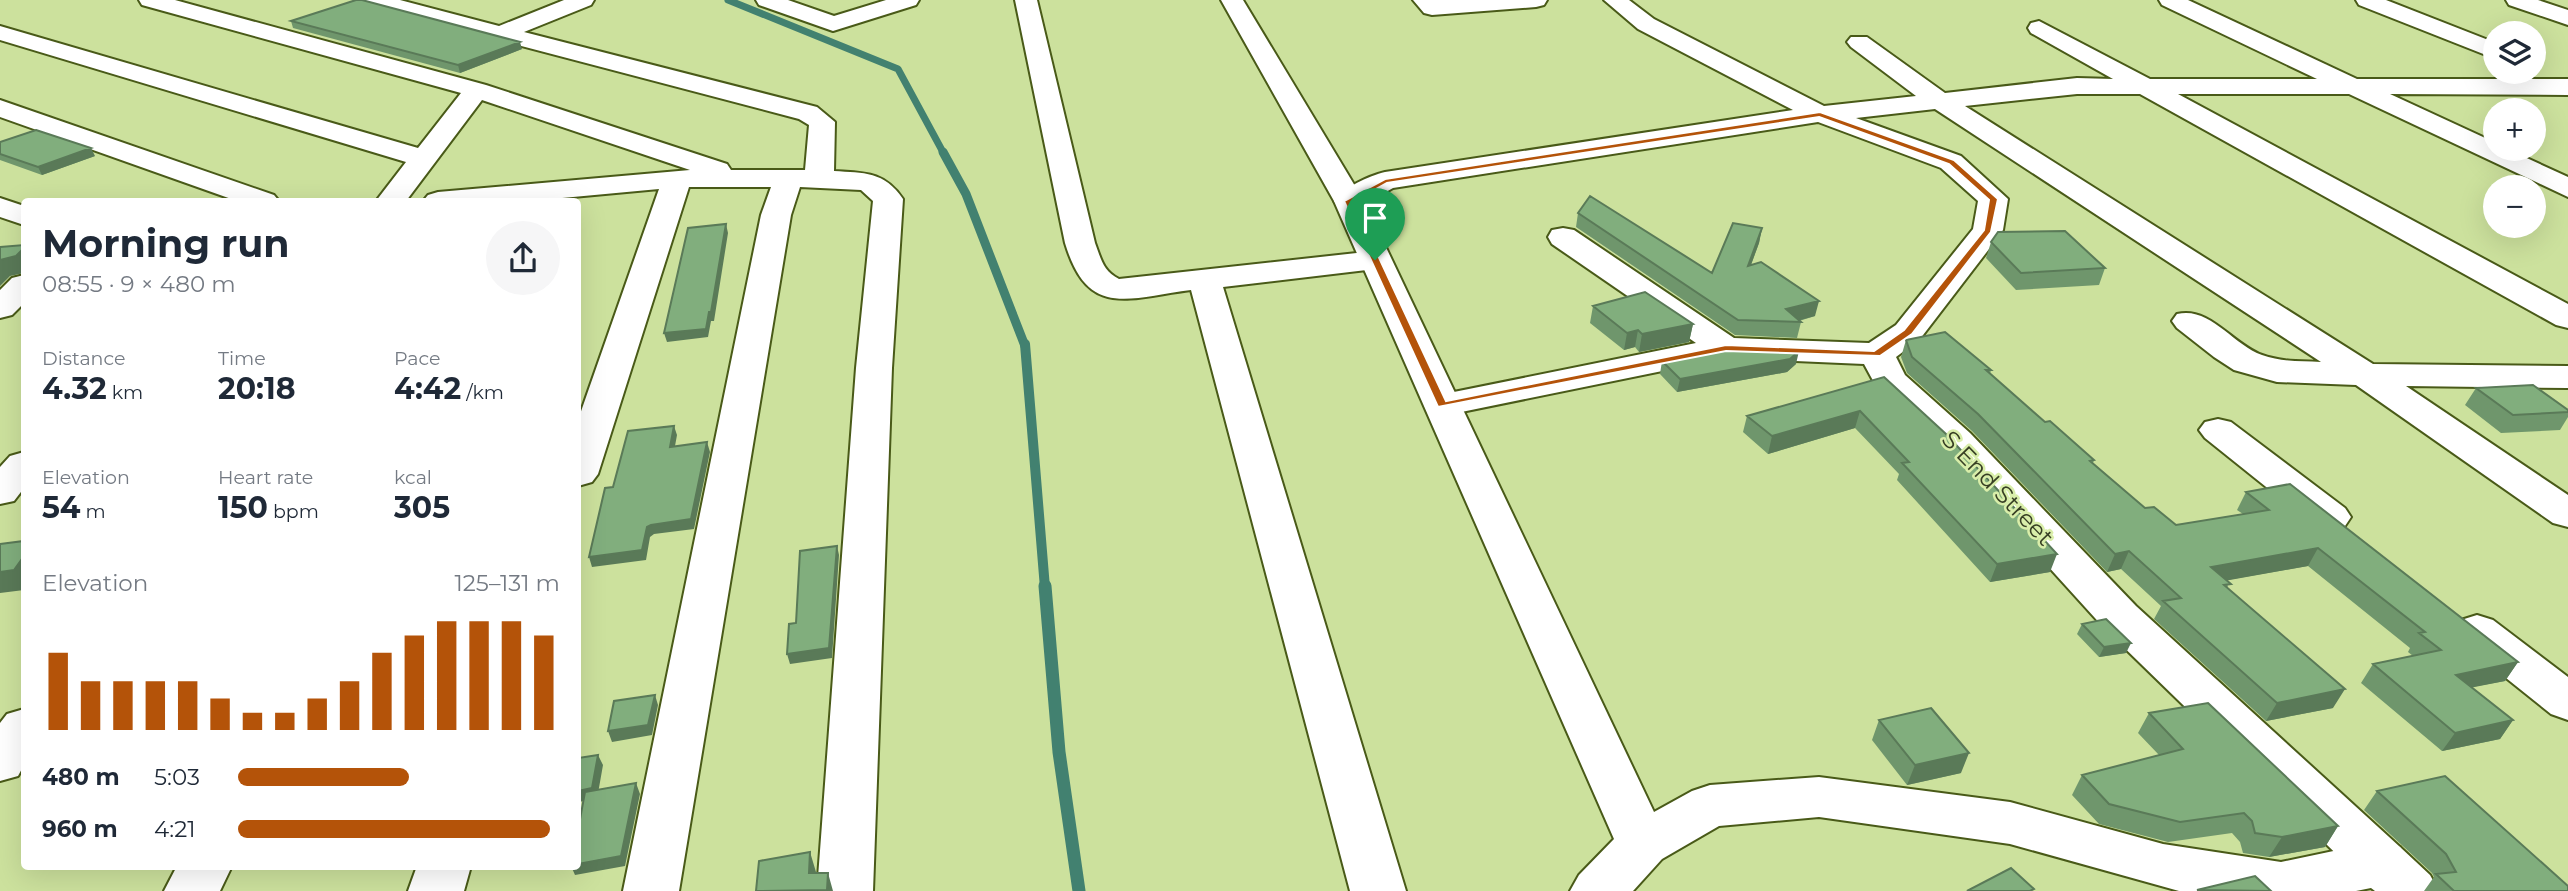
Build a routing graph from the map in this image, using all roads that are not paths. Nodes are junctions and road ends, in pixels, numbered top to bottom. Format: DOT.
graph roads {
  1 [pos="150,0"];
  2 [pos="374,0"];
  3 [pos="583,0"];
  4 [pos="767,0"];
  5 [pos="908,0"];
  6 [pos="1026,0"];
  7 [pos="1232,0"];
  8 [pos="1424,0"];
  9 [pos="1536,0"];
  10 [pos="2170,0"];
  11 [pos="2367,0"];
  12 [pos="2517,0"];
  13 [pos="1647,2"];
  14 [pos="1618,3"];
  15 [pos="2568,18"];
  16 [pos="2039,29"];
  17 [pos="0,33"];
  18 [pos="501,33"];
  19 [pos="1859,42"];
  20 [pos="2483,47"];
  21 [pos="2546,72"];
  22 [pos="2568,81"];
  23 [pos="2143,86"];
  24 [pos="2351,86"];
  25 [pos="2568,88"];
  26 [pos="477,90"];
  27 [pos="1940,101"];
  28 [pos="0,108"];
  29 [pos="1820,114"];
  30 [pos="425,159"];
  31 [pos="677,179"];
  32 [pos="744,179"];
  33 [pos="804,179"];
  34 [pos="2568,188"];
  35 [pos="534,197"];
  36 [pos="255,198"];
  37 [pos="393,198"];
  38 [pos="510,198"];
  39 [pos="1349,201"];
  40 [pos="0,207"];
  41 [pos="21,215"];
  42 [pos="1563,237"];
  43 [pos="1375,260"];
  44 [pos="1205,281"];
  45 [pos="21,288"];
  46 [pos="0,308"];
  47 [pos="2568,318"];
  48 [pos="2189,321"];
  49 [pos="1726,348"];
  50 [pos="1877,354"];
  51 [pos="2365,375"];
  52 [pos="2568,377"];
  53 [pos="1442,405"];
  54 [pos="2218,430"];
  55 [pos="581,465"];
  56 [pos="21,468"];
  57 [pos="0,492"];
  58 [pos="2568,514"];
  59 [pos="2360,541"];
  60 [pos="2448,609"];
  61 [pos="2568,702"];
  62 [pos="21,731"];
  63 [pos="0,762"];
  64 [pos="1643,844"];
  65 [pos="203,870"];
  66 [pos="443,870"];
  67 [pos="2396,877"];
  68 [pos="192,891"];
  69 [pos="436,891"];
  70 [pos="651,891"];
  71 [pos="845,891"];
  72 [pos="1378,891"];
  73 [pos="1598,891"];
  1 -- 26 [label="street"];
  2 -- 18 [label="street"];
  3 -- 18 [label="street"];
  4 -- 5 [label="street"];
  6 -- 44 [label="street"];
  7 -- 39 [label="street"];
  8 -- 9 [label="street"];
  10 -- 24 [label="street"];
  11 -- 20 [label="street"];
  12 -- 15 [label="street"];
  13 -- 14 [label="street"];
  14 -- 29 [label="street"];
  16 -- 23 [label="street"];
  17 -- 30 [label="street"];
  18 -- 33 [label="street"];
  19 -- 27 [label="street"];
  21 -- 22 [label="street"];
  23 -- 24 [label="street"];
  23 -- 27 [label="street"];
  23 -- 47 [label="street"];
  24 -- 25 [label="street"];
  24 -- 34 [label="street"];
  26 -- 30 [label="street"];
  26 -- 32 [label="street"];
  27 -- 29 [label="street"];
  27 -- 51 [label="street"];
  28 -- 36 [label="street"];
  29 -- 39 [label="street"];
  29 -- 50 [label="street"];
  30 -- 37 [label="street"];
  31 -- 32 [label="street"];
  31 -- 35 [label="street"];
  31 -- 55 [label="street"];
  32 -- 33 [label="street"];
  33 -- 70 [label="street"];
  33 -- 71 [label="street"];
  35 -- 38 [label="street"];
  39 -- 43 [label="street"];
  40 -- 41 [label="street"];
  42 -- 49 [label="street"];
  43 -- 44 [label="street"];
  43 -- 53 [label="street"];
  44 -- 72 [label="street"];
  45 -- 46 [label="street"];
  48 -- 51 [label="street"];
  49 -- 50 [label="street"];
  49 -- 53 [label="street"];
  50 -- 67 [label="street, S End Street"];
  51 -- 52 [label="street"];
  51 -- 58 [label="street"];
  53 -- 64 [label="street"];
  54 -- 59 [label="street"];
  56 -- 57 [label="street"];
  60 -- 61 [label="street"];
  62 -- 63 [label="street"];
  64 -- 67 [label="street"];
  64 -- 73 [label="street"];
  65 -- 68 [label="street"];
  66 -- 69 [label="street"];
}
